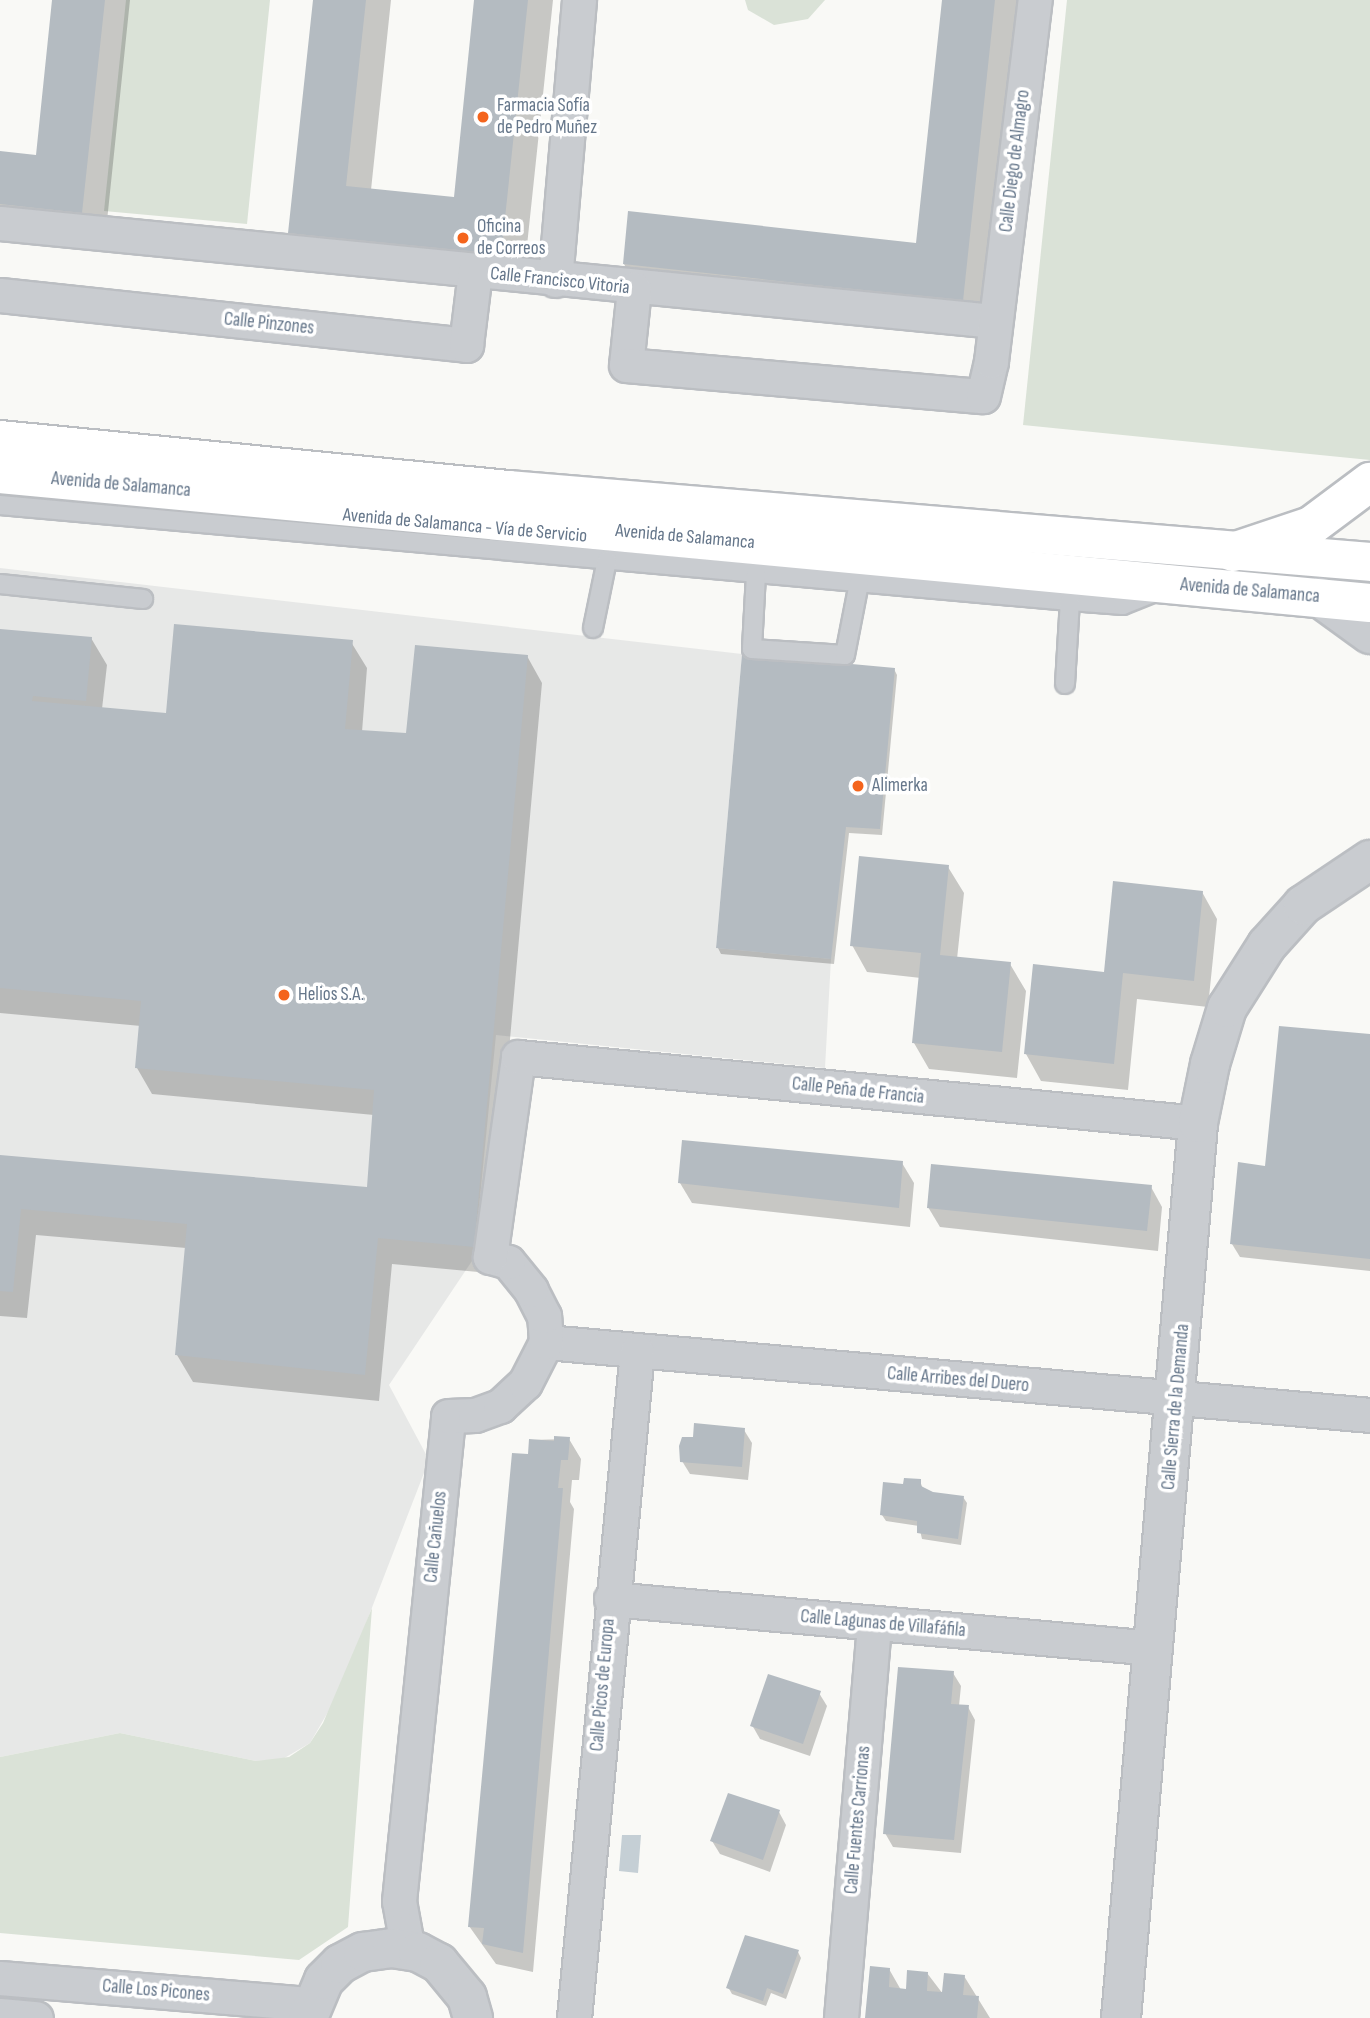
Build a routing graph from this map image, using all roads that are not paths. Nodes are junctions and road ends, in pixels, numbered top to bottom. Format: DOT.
graph roads {
  1 [pos="579,0"];
  2 [pos="1035,0"];
  3 [pos="0,223"];
  4 [pos="475,272"];
  5 [pos="555,281"];
  6 [pos="634,289"];
  7 [pos="0,295"];
  8 [pos="995,321"];
  9 [pos="0,440"];
  10 [pos="0,474"];
  11 [pos="1370,482"];
  12 [pos="0,505"];
  13 [pos="1233,552"];
  14 [pos="607,560"];
  15 [pos="1370,562"];
  16 [pos="755,573"];
  17 [pos="859,583"];
  18 [pos="0,584"];
  19 [pos="1174,584"];
  20 [pos="1319,597"];
  21 [pos="143,599"];
  22 [pos="1070,601"];
  23 [pos="1370,603"];
  24 [pos="593,628"];
  25 [pos="1370,634"];
  26 [pos="1065,684"];
  27 [pos="1370,860"];
  28 [pos="1198,1123"];
  29 [pos="546,1342"];
  30 [pos="637,1352"];
  31 [pos="1176,1399"];
  32 [pos="1370,1415"];
  33 [pos="611,1599"];
  34 [pos="874,1623"];
  35 [pos="1154,1648"];
  36 [pos="391,1949"];
  37 [pos="0,1978"];
  38 [pos="310,2011"];
  39 [pos="0,2015"];
  40 [pos="36,2018"];
  41 [pos="473,2018"];
  42 [pos="574,2018"];
  43 [pos="841,2018"];
  44 [pos="1121,2018"];
  1 -- 5 [label="street"];
  2 -- 8 [label="street, Calle Diego de Almagro"];
  3 -- 4 [label="street, Calle Francisco Vitoria"];
  4 -- 5 [label="street, Calle Francisco Vitoria"];
  4 -- 7 [label="street, Calle Pinzones"];
  5 -- 6 [label="street, Calle Francisco Vitoria"];
  6 -- 8 [label="street, Calle Francisco Vitoria"];
  6 -- 8 [label="street, Calle Diego de Almagro"];
  9 -- 13 [label="highway, Avenida de Salamanca"];
  10 -- 19 [label="highway, Avenida de Salamanca"];
  11 -- 13 [label="highway"];
  12 -- 14 [label="lane, Avenida de Salamanca - Vía de Servicio"];
  13 -- 15 [label="highway, Avenida de Salamanca"];
  14 -- 16 [label="lane, Avenida de Salamanca - Vía de Servicio"];
  14 -- 24 [label="lane"];
  16 -- 17 [label="lane, Avenida de Salamanca - Vía de Servicio"];
  16 -- 17 [label="lane"];
  17 -- 22 [label="lane, Avenida de Salamanca - Vía de Servicio"];
  18 -- 21 [label="lane"];
  19 -- 20 [label="highway, Avenida de Salamanca"];
  19 -- 22 [label="lane, Avenida de Salamanca - Vía de Servicio"];
  20 -- 23 [label="highway, Avenida de Salamanca"];
  20 -- 25 [label="street"];
  22 -- 26 [label="lane"];
  27 -- 28 [label="street, Calle Sierra de la Demanda"];
  28 -- 29 [label="street, Calle Peña de Francia"];
  28 -- 31 [label="street, Calle Sierra de la Demanda"];
  29 -- 30 [label="street, Calle Arribes del Duero"];
  29 -- 36 [label="street, Calle Cañuelos"];
  30 -- 31 [label="street, Calle Arribes del Duero"];
  30 -- 33 [label="street, Calle Picos de Europa"];
  31 -- 32 [label="street, Calle Arribes del Duero"];
  31 -- 35 [label="street, Calle Sierra de la Demanda"];
  33 -- 34 [label="street, Calle Lagunas de Villafáfila"];
  33 -- 42 [label="street, Calle Picos de Europa"];
  34 -- 35 [label="street, Calle Lagunas de Villafáfila"];
  34 -- 43 [label="street, Calle Fuentes Carrionas"];
  35 -- 44 [label="street, Calle Sierra de la Demanda"];
  36 -- 38 [label="street"];
  36 -- 41 [label="street"];
  37 -- 38 [label="street, Calle Los Picones"];
  39 -- 40 [label="street"];
}
